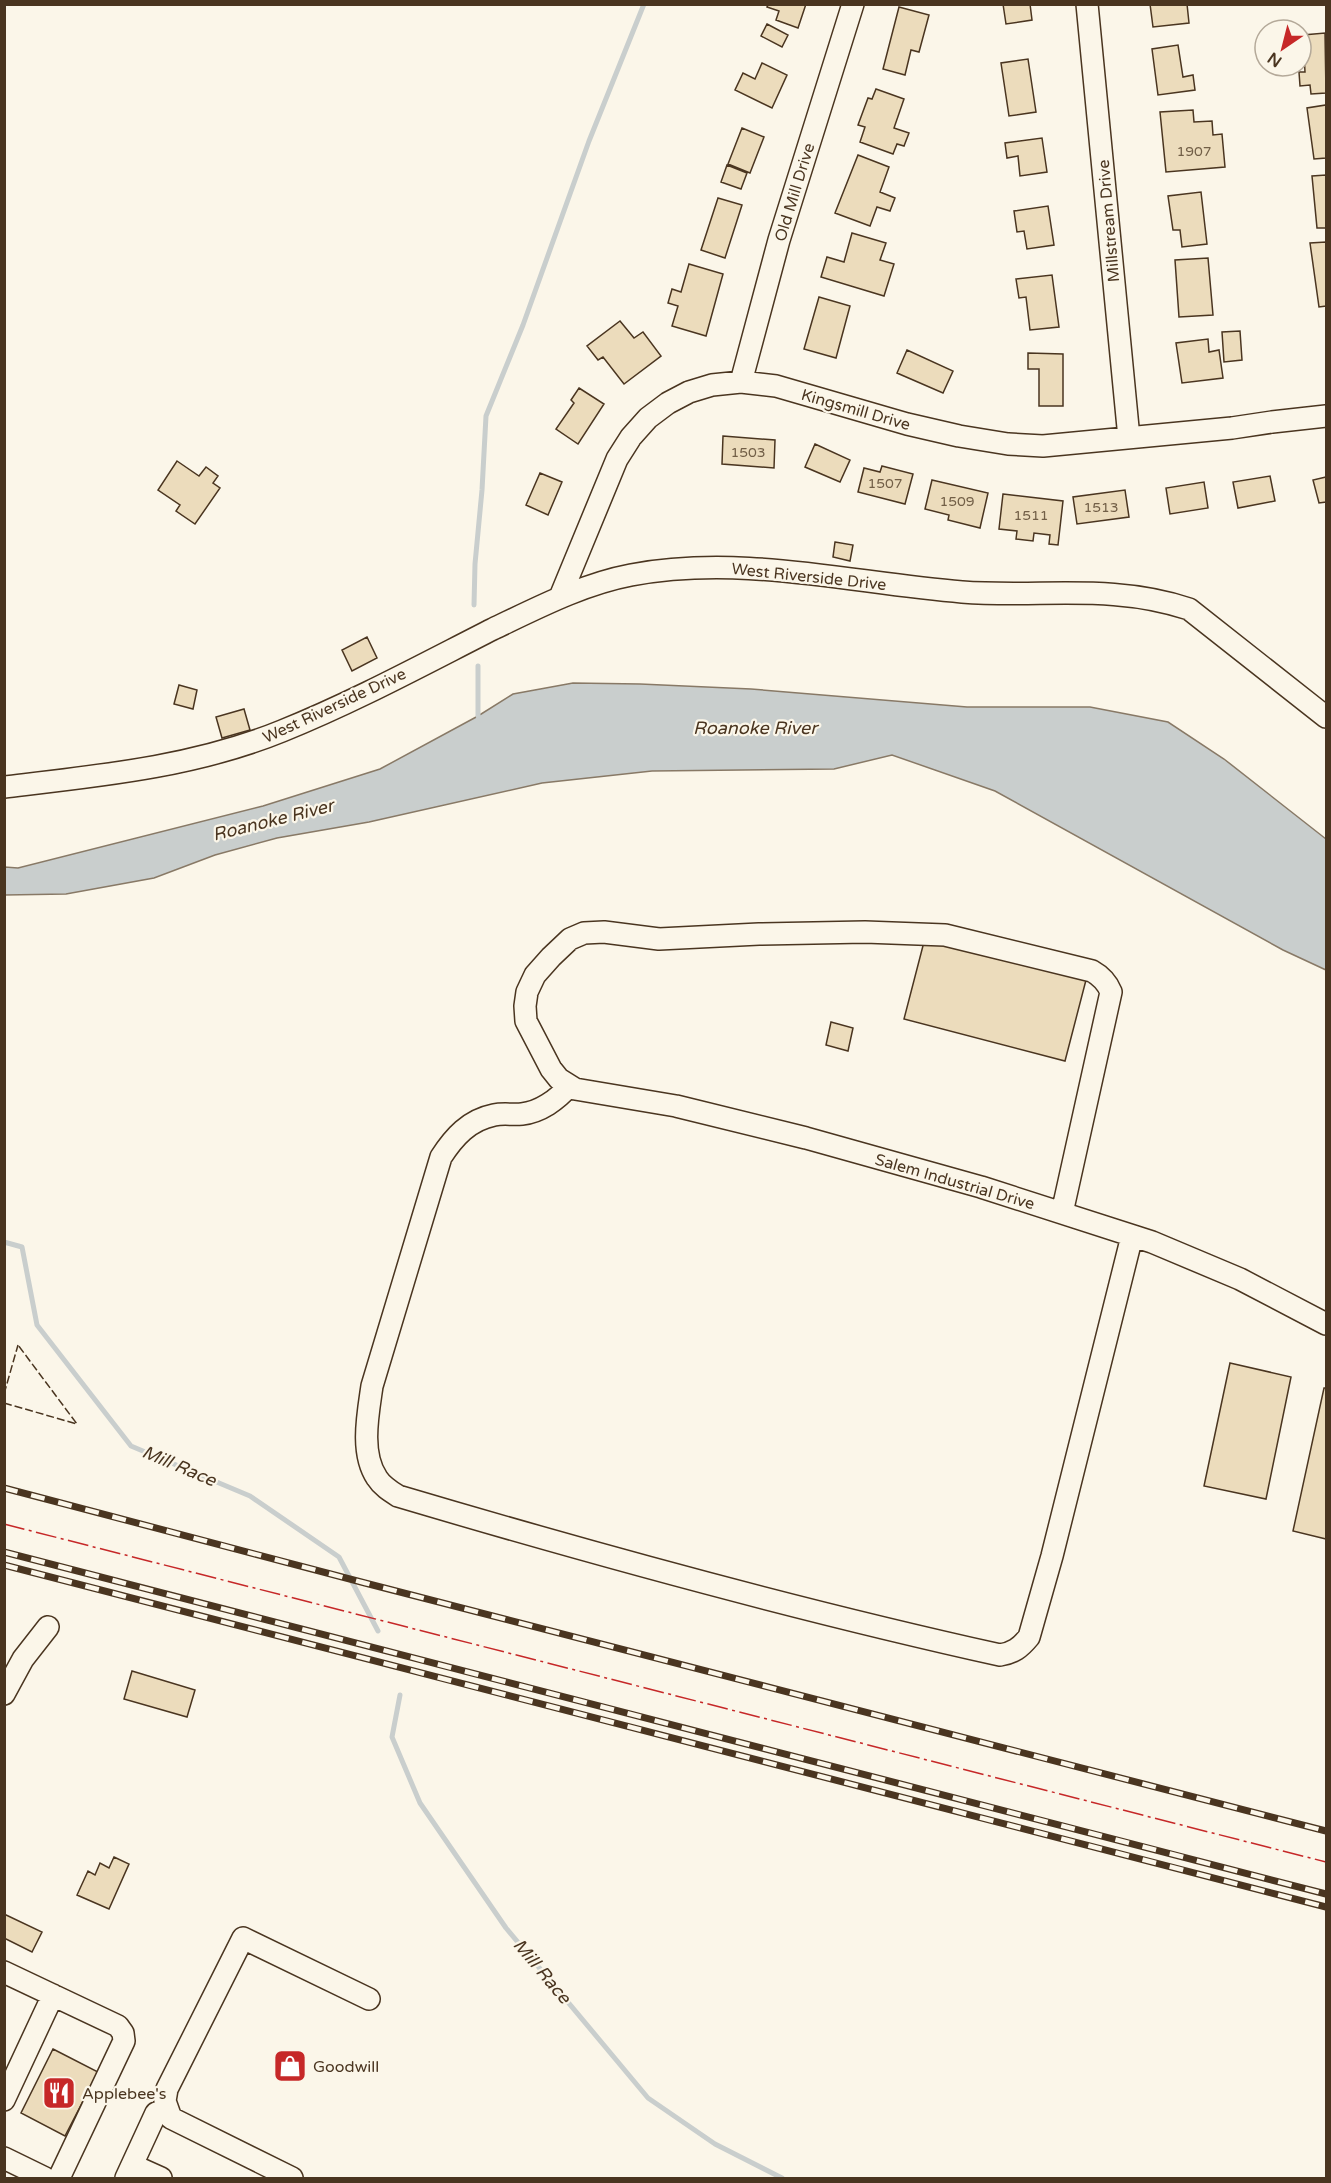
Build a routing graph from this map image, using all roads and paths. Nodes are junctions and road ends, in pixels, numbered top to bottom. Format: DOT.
graph roads {
  1 [pos="853,4"];
  2 [pos="1087,4"];
  3 [pos="741,382"];
  4 [pos="1326,416"];
  5 [pos="1129,438"];
  6 [pos="560,597"];
  7 [pos="1326,717"];
  8 [pos="4,787"];
  9 [pos="569,1086"];
  10 [pos="1062,1213"];
  11 [pos="1132,1236"];
  12 [pos="1326,1324"];
  13 [pos="48,1627"];
  14 [pos="4,1694"];
  15 [pos="4,1972"];
  16 [pos="53,1995"];
  17 [pos="369,1999"];
  18 [pos="4,2100"];
  19 [pos="167,2109"];
  20 [pos="4,2158"];
  21 [pos="129,2172"];
  22 [pos="45,2178"];
  23 [pos="59,2178"];
  24 [pos="161,2178"];
  25 [pos="292,2178"];
  1 -- 3 [label="street, Old Mill Drive"];
  2 -- 5 [label="street, Millstream Drive"];
  3 -- 5 [label="street, Kingsmill Drive"];
  3 -- 6 [label="street, Kingsmill Drive"];
  4 -- 5 [label="street, Kingsmill Drive"];
  6 -- 7 [label="street, West Riverside Drive"];
  6 -- 8 [label="street, West Riverside Drive"];
  9 -- 10 [label="street, Salem Industrial Drive"];
  9 -- 10 [label="street"];
  9 -- 11 [label="street"];
  10 -- 11 [label="street, Salem Industrial Drive"];
  11 -- 12 [label="street, Salem Industrial Drive"];
  13 -- 14 [label="street"];
  15 -- 16 [label="street"];
  16 -- 18 [label="street"];
  16 -- 23 [label="street"];
  17 -- 19 [label="street"];
  19 -- 21 [label="street"];
  19 -- 25 [label="street"];
  20 -- 22 [label="street"];
  21 -- 24 [label="street"];
}
